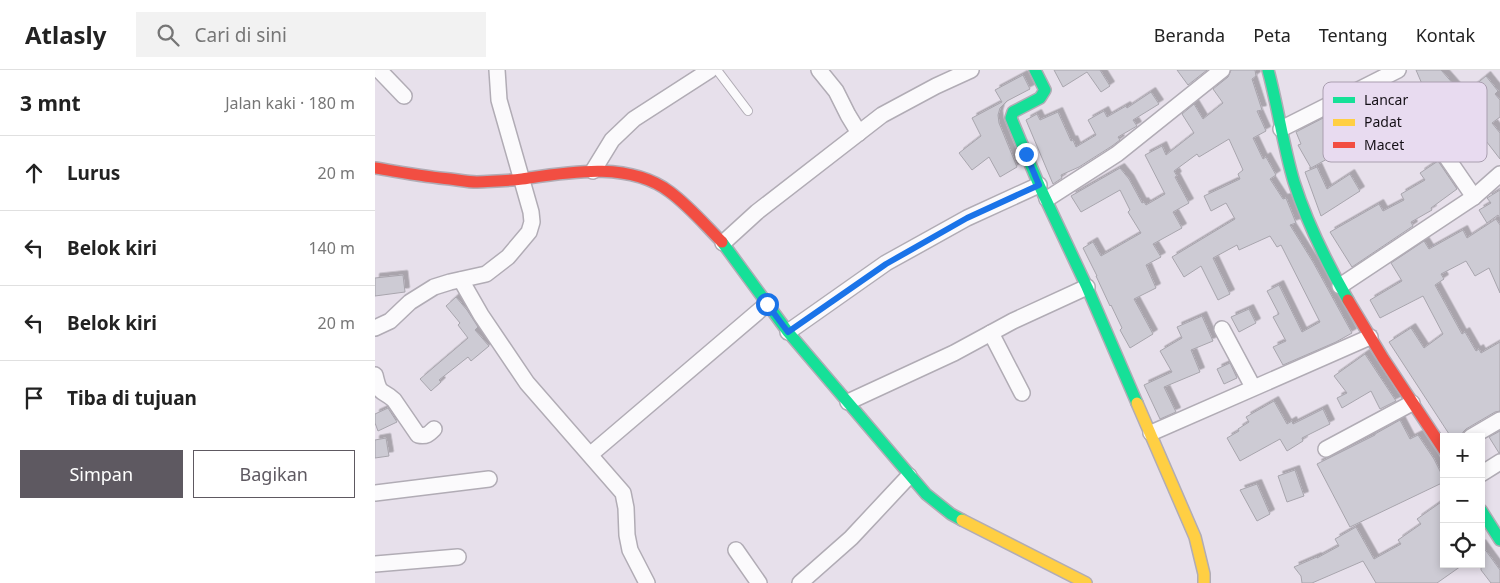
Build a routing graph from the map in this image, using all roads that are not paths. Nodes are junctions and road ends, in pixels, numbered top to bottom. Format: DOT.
graph roads {
  1 [pos="379,70"];
  2 [pos="497,70"];
  3 [pos="710,70"];
  4 [pos="717,70"];
  5 [pos="819,70"];
  6 [pos="971,70"];
  7 [pos="1035,70"];
  8 [pos="1223,70"];
  9 [pos="1268,70"];
  10 [pos="1398,70"];
  11 [pos="1374,82"];
  12 [pos="405,96"];
  13 [pos="1323,108"];
  14 [pos="748,111"];
  15 [pos="1281,129"];
  16 [pos="859,133"];
  17 [pos="1449,162"];
  18 [pos="375,168"];
  19 [pos="593,171"];
  20 [pos="1500,174"];
  21 [pos="521,179"];
  22 [pos="1039,185"];
  23 [pos="1473,197"];
  24 [pos="1047,199"];
  25 [pos="723,243"];
  26 [pos="461,280"];
  27 [pos="1340,286"];
  28 [pos="1087,287"];
  29 [pos="767,304"];
  30 [pos="375,328"];
  31 [pos="1222,329"];
  32 [pos="788,332"];
  33 [pos="991,333"];
  34 [pos="1370,337"];
  35 [pos="375,376"];
  36 [pos="1253,387"];
  37 [pos="1022,393"];
  38 [pos="847,402"];
  39 [pos="1412,402"];
  40 [pos="1500,420"];
  41 [pos="434,430"];
  42 [pos="1151,433"];
  43 [pos="1478,433"];
  44 [pos="1440,444"];
  45 [pos="1325,449"];
  46 [pos="591,454"];
  47 [pos="1500,462"];
  48 [pos="1485,471"];
  49 [pos="909,476"];
  50 [pos="489,479"];
  51 [pos="375,493"];
  52 [pos="1485,516"];
  53 [pos="1500,539"];
  54 [pos="736,550"];
  55 [pos="458,557"];
  56 [pos="375,564"];
  57 [pos="647,583"];
  58 [pos="759,583"];
  59 [pos="799,583"];
  60 [pos="1086,583"];
  61 [pos="1204,583"];
  1 -- 12 [label="street"];
  2 -- 21 [label="street"];
  3 -- 19 [label="street"];
  4 -- 14 [label="lane"];
  5 -- 16 [label="street"];
  6 -- 16 [label="street"];
  7 -- 22 [label="street"];
  8 -- 24 [label="street"];
  9 -- 15 [label="street"];
  10 -- 11 [label="street"];
  13 -- 15 [label="street"];
  15 -- 27 [label="street"];
  16 -- 25 [label="street"];
  17 -- 23 [label="street"];
  18 -- 21 [label="street"];
  19 -- 21 [label="street"];
  19 -- 25 [label="street"];
  20 -- 23 [label="street"];
  21 -- 26 [label="street"];
  22 -- 24 [label="street"];
  22 -- 32 [label="street"];
  23 -- 27 [label="street"];
  24 -- 28 [label="street"];
  25 -- 29 [label="street"];
  26 -- 30 [label="street"];
  26 -- 46 [label="street"];
  27 -- 34 [label="street"];
  28 -- 33 [label="street"];
  28 -- 42 [label="street"];
  29 -- 32 [label="street"];
  29 -- 46 [label="street"];
  31 -- 36 [label="street"];
  32 -- 38 [label="street"];
  33 -- 37 [label="street"];
  33 -- 38 [label="street"];
  34 -- 36 [label="street"];
  34 -- 39 [label="street"];
  35 -- 41 [label="street"];
  36 -- 42 [label="street"];
  38 -- 49 [label="street"];
  39 -- 44 [label="street"];
  39 -- 45 [label="street"];
  40 -- 43 [label="street"];
  42 -- 61 [label="street"];
  46 -- 57 [label="street"];
  47 -- 48 [label="street"];
  49 -- 59 [label="street"];
  49 -- 60 [label="street"];
  50 -- 51 [label="street"];
  52 -- 53 [label="street"];
  54 -- 58 [label="street"];
  55 -- 56 [label="street"];
}
